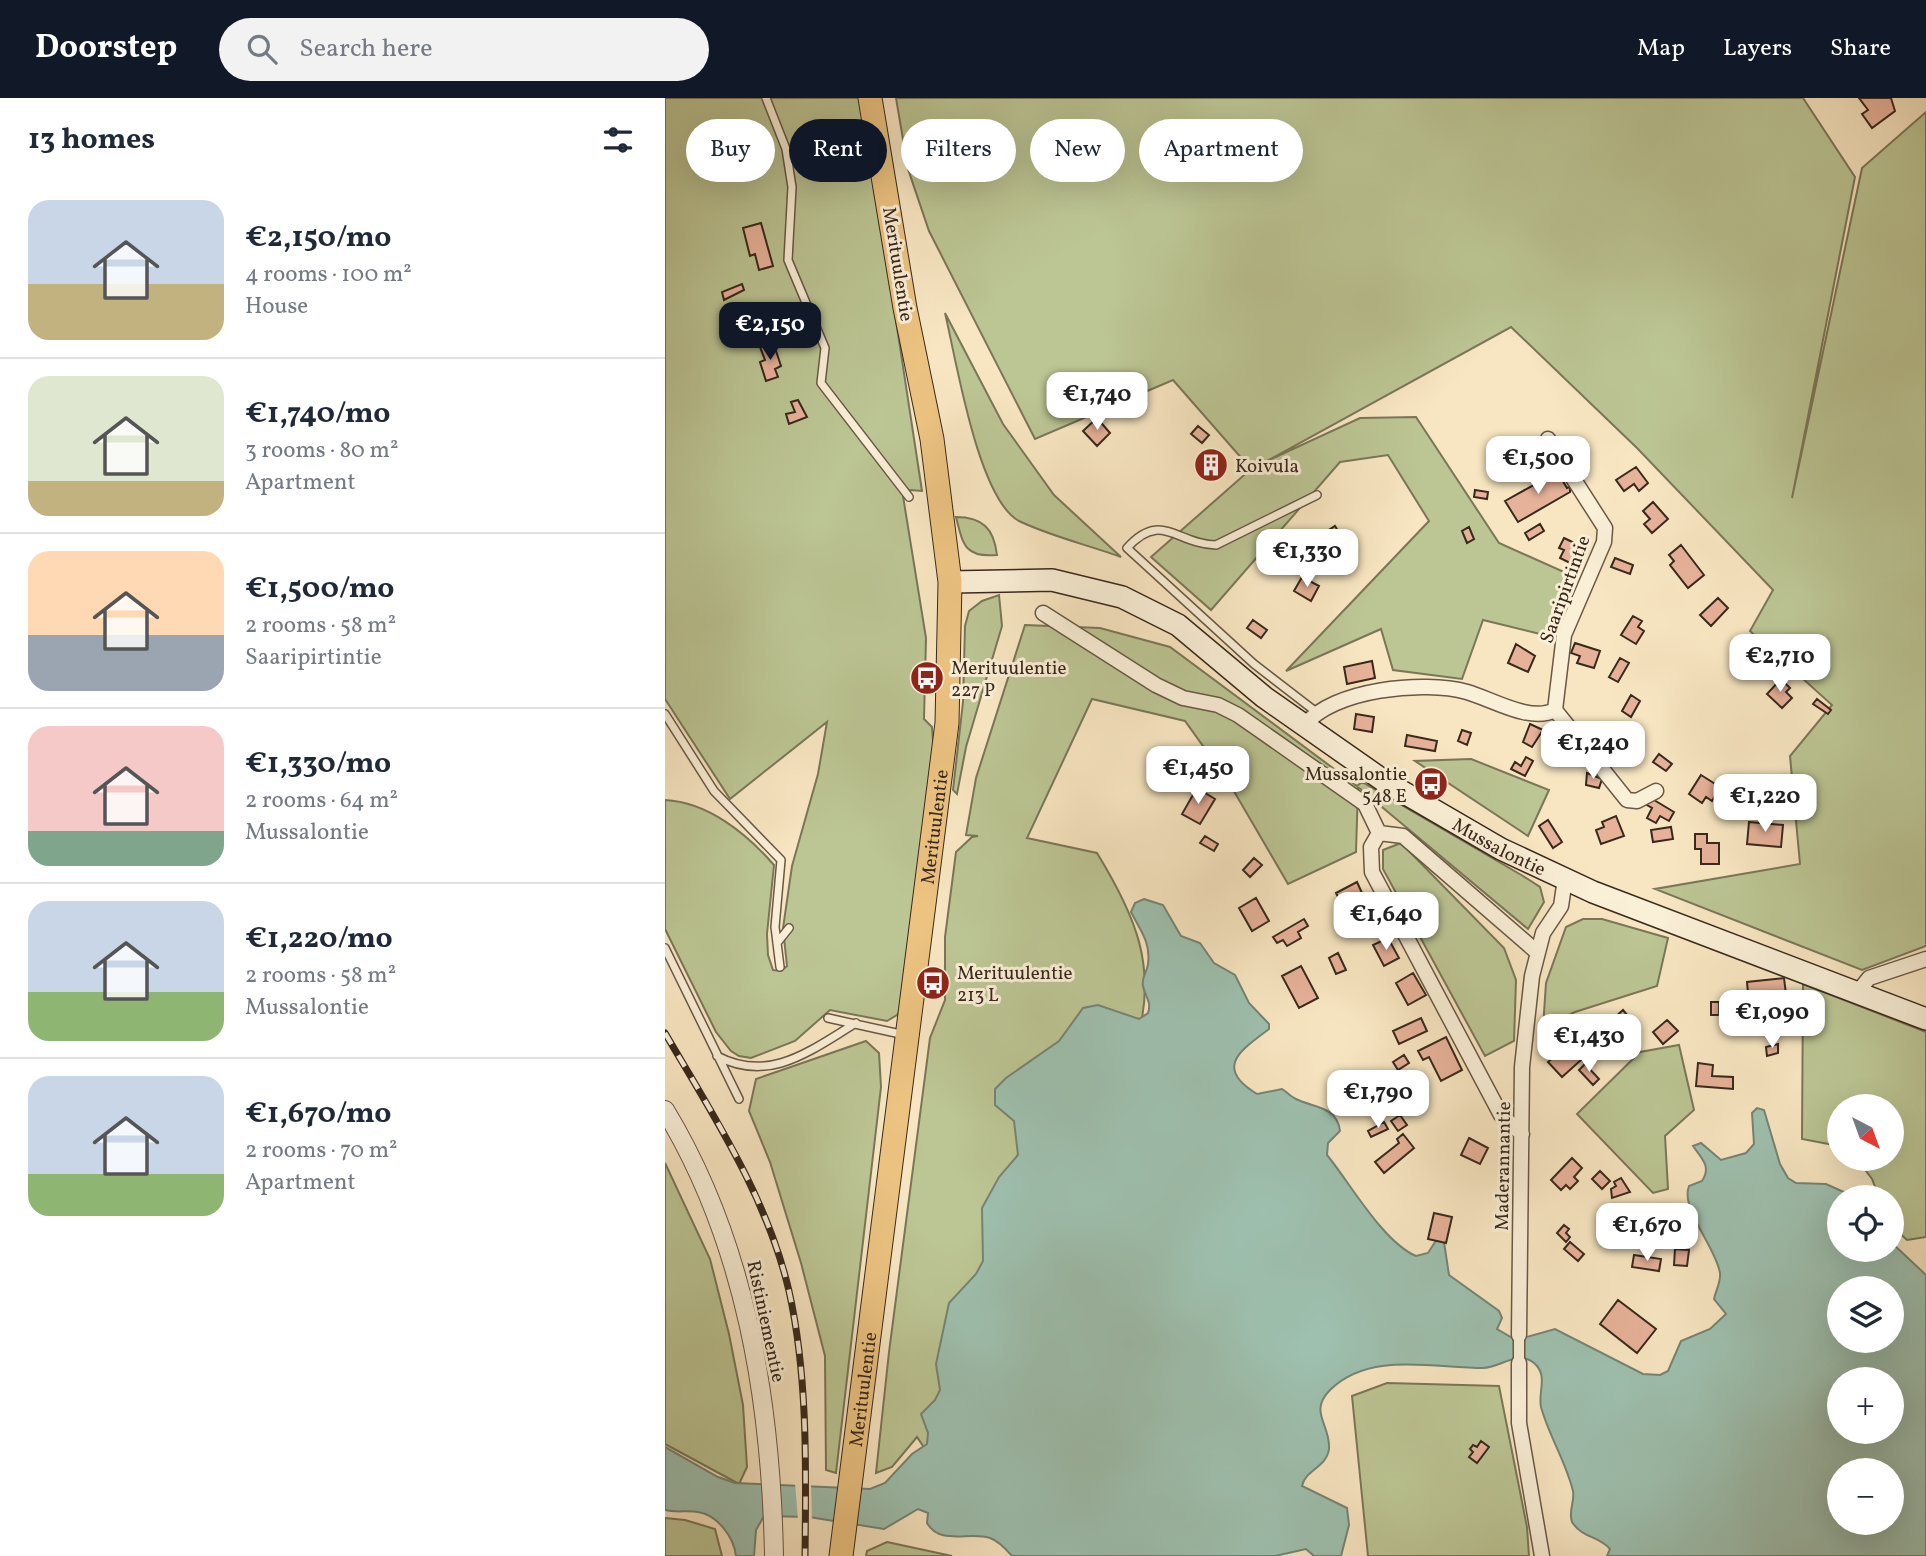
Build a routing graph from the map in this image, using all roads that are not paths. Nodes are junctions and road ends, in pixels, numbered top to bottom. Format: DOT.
graph roads {
  1 [pos="766,98"];
  2 [pos="870,98"];
  3 [pos="1548,439"];
  4 [pos="1317,495"];
  5 [pos="909,497"];
  6 [pos="950,582"];
  7 [pos="1043,613"];
  8 [pos="1555,710"];
  9 [pos="665,714"];
  10 [pos="1310,719"];
  11 [pos="1656,791"];
  12 [pos="1379,833"];
  13 [pos="1565,879"];
  14 [pos="789,928"];
  15 [pos="777,943"];
  16 [pos="665,948"];
  17 [pos="1538,953"];
  18 [pos="1926,959"];
  19 [pos="780,968"];
  20 [pos="1857,993"];
  21 [pos="828,1018"];
  22 [pos="1926,1020"];
  23 [pos="856,1023"];
  24 [pos="906,1035"];
  25 [pos="717,1056"];
  26 [pos="739,1100"];
  27 [pos="667,1117"];
  28 [pos="1522,1133"];
  29 [pos="1519,1335"];
  30 [pos="1519,1363"];
  31 [pos="842,1548"];
  32 [pos="774,1556"];
  33 [pos="1542,1556"];
  1 -- 5 [label="lane"];
  2 -- 6 [label="main road, Merituulentie"];
  3 -- 8 [label="street, Saaripirtintie"];
  4 -- 10 [label="lane"];
  6 -- 10 [label="main road, Mussalontie"];
  6 -- 24 [label="main road, Merituulentie"];
  7 -- 12 [label="street"];
  8 -- 10 [label="street"];
  8 -- 11 [label="street"];
  9 -- 15 [label="lane"];
  10 -- 13 [label="main road, Mussalontie"];
  12 -- 17 [label="street"];
  12 -- 28 [label="street"];
  13 -- 17 [label="street, Maderannantie"];
  13 -- 20 [label="main road, Mussalontie"];
  14 -- 15 [label="lane"];
  15 -- 19 [label="lane"];
  16 -- 25 [label="lane"];
  17 -- 28 [label="street, Maderannantie"];
  18 -- 20 [label="street"];
  20 -- 22 [label="main road, Mussalontie"];
  21 -- 23 [label="lane"];
  23 -- 24 [label="lane"];
  23 -- 25 [label="lane"];
  24 -- 31 [label="main road, Merituulentie"];
  25 -- 26 [label="lane"];
  27 -- 32 [label="street, Ristiniementie"];
  28 -- 29 [label="street, Maderannantie"];
  29 -- 30 [label="street"];
  30 -- 33 [label="street"];
}
